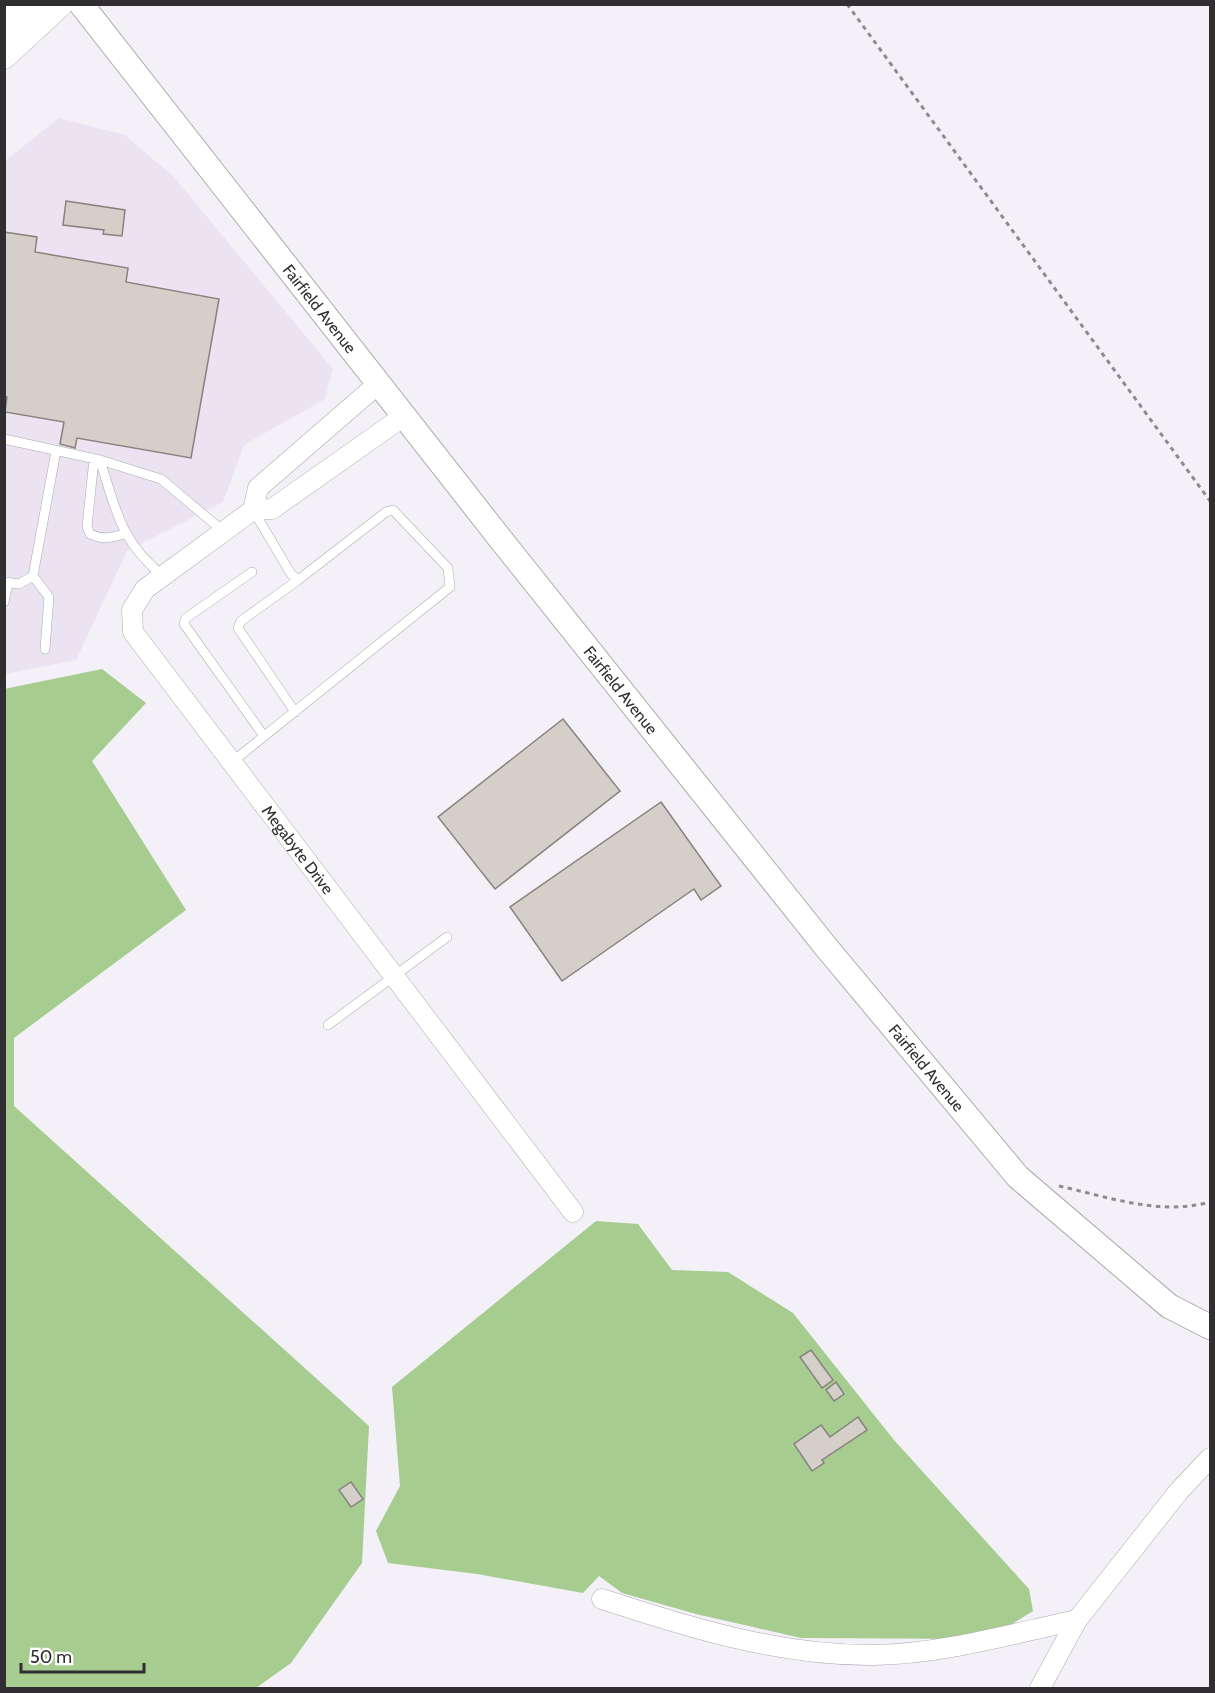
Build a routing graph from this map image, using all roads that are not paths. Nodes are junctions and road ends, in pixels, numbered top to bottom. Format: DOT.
graph roads {
  1 [pos="29,4"];
  2 [pos="59,4"];
  3 [pos="81,4"];
  4 [pos="4,26"];
  5 [pos="4,55"];
  6 [pos="378,384"];
  7 [pos="404,416"];
  8 [pos="4,439"];
  9 [pos="56,451"];
  10 [pos="97,460"];
  11 [pos="253,510"];
  12 [pos="224,531"];
  13 [pos="124,534"];
  14 [pos="252,572"];
  15 [pos="33,576"];
  16 [pos="163,576"];
  17 [pos="298,580"];
  18 [pos="6,583"];
  19 [pos="4,602"];
  20 [pos="45,649"];
  21 [pos="295,712"];
  22 [pos="264,736"];
  23 [pos="232,762"];
  24 [pos="447,938"];
  25 [pos="393,974"];
  26 [pos="328,1024"];
  27 [pos="573,1212"];
  28 [pos="1210,1327"];
  29 [pos="1210,1458"];
  30 [pos="602,1599"];
  31 [pos="1077,1620"];
  32 [pos="1040,1689"];
  1 -- 4 [label="main road"];
  2 -- 5 [label="main road"];
  3 -- 6 [label="street, Fairfield Avenue"];
  6 -- 7 [label="street, Fairfield Avenue"];
  6 -- 11 [label="street"];
  7 -- 11 [label="street, Megabyte Drive"];
  7 -- 28 [label="street, Fairfield Avenue"];
  8 -- 9 [label="lane"];
  9 -- 10 [label="lane"];
  9 -- 15 [label="lane"];
  10 -- 12 [label="lane"];
  10 -- 13 [label="lane"];
  10 -- 13 [label="lane"];
  11 -- 12 [label="street, Megabyte Drive"];
  11 -- 17 [label="lane"];
  12 -- 16 [label="street, Megabyte Drive"];
  13 -- 16 [label="lane"];
  14 -- 22 [label="lane"];
  15 -- 18 [label="lane"];
  15 -- 20 [label="lane"];
  16 -- 23 [label="street, Megabyte Drive"];
  17 -- 21 [label="lane"];
  17 -- 21 [label="lane"];
  18 -- 19 [label="lane"];
  21 -- 22 [label="lane"];
  22 -- 23 [label="lane"];
  23 -- 25 [label="street, Megabyte Drive"];
  24 -- 25 [label="lane"];
  25 -- 26 [label="lane"];
  25 -- 27 [label="street, Megabyte Drive"];
  29 -- 31 [label="street"];
  30 -- 31 [label="street"];
  31 -- 32 [label="street"];
}
